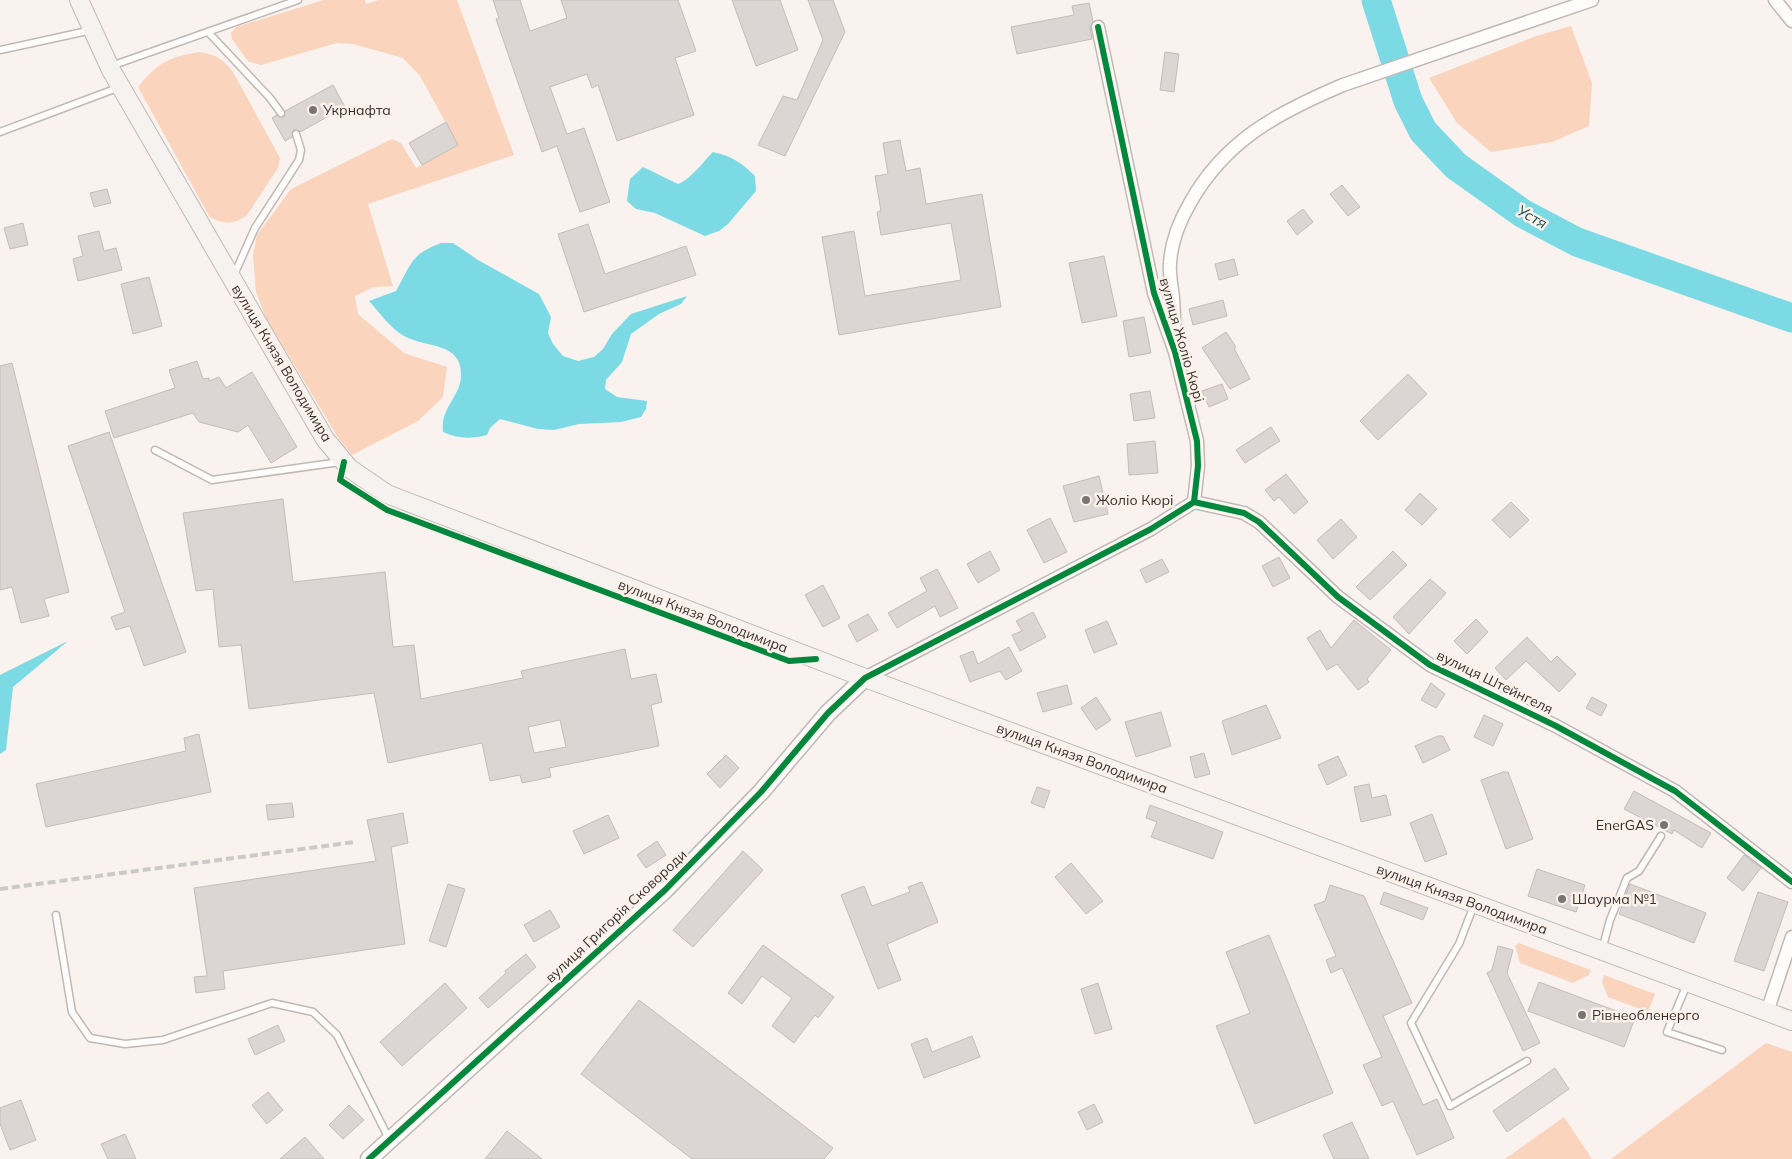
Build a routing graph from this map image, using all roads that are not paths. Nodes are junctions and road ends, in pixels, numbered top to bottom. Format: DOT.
graph roads {
  1 [pos="79,0"];
  2 [pos="298,0"];
  3 [pos="1592,0"];
  4 [pos="1775,0"];
  5 [pos="1792,21"];
  6 [pos="1098,27"];
  7 [pos="93,30"];
  8 [pos="208,32"];
  9 [pos="0,50"];
  10 [pos="110,66"];
  11 [pos="122,87"];
  12 [pos="281,113"];
  13 [pos="0,132"];
  14 [pos="296,134"];
  15 [pos="232,278"];
  16 [pos="1175,352"];
  17 [pos="154,450"];
  18 [pos="344,462"];
  19 [pos="1194,502"];
  20 [pos="865,678"];
  21 [pos="1662,836"];
  22 [pos="1792,882"];
  23 [pos="1474,904"];
  24 [pos="56,915"];
  25 [pos="1792,938"];
  26 [pos="1602,951"];
  27 [pos="1688,983"];
  28 [pos="1767,1012"];
  29 [pos="1792,1021"];
  30 [pos="1722,1050"];
  31 [pos="1527,1061"];
  32 [pos="389,1140"];
  33 [pos="369,1159"];
  1 -- 7 [label="main road, вулиця Князя Володимира"];
  2 -- 8 [label="lane"];
  3 -- 16 [label="street"];
  4 -- 5 [label="street"];
  6 -- 16 [label="street, вулиця Жоліо Кюрі"];
  7 -- 9 [label="lane"];
  7 -- 10 [label="main road, вулиця Князя Володимира"];
  8 -- 10 [label="lane"];
  8 -- 12 [label="lane"];
  10 -- 11 [label="main road, вулиця Князя Володимира"];
  11 -- 13 [label="lane"];
  11 -- 15 [label="main road, вулиця Князя Володимира"];
  14 -- 15 [label="lane"];
  15 -- 18 [label="main road, вулиця Князя Володимира"];
  16 -- 19 [label="street, вулиця Жоліо Кюрі"];
  17 -- 18 [label="lane"];
  18 -- 20 [label="main road, вулиця Князя Володимира"];
  19 -- 20 [label="street"];
  19 -- 22 [label="street, вулиця Штейнгеля"];
  20 -- 23 [label="main road, вулиця Князя Володимира"];
  20 -- 32 [label="street, вулиця Григорія Сковороди"];
  21 -- 26 [label="lane"];
  23 -- 26 [label="main road, вулиця Князя Володимира"];
  23 -- 31 [label="lane"];
  24 -- 32 [label="lane"];
  25 -- 28 [label="street"];
  26 -- 27 [label="main road, вулиця Князя Володимира"];
  27 -- 28 [label="main road, вулиця Князя Володимира"];
  27 -- 30 [label="lane"];
  28 -- 29 [label="main road, вулиця Князя Володимира"];
  32 -- 33 [label="street, вулиця Григорія Сковороди"];
}
